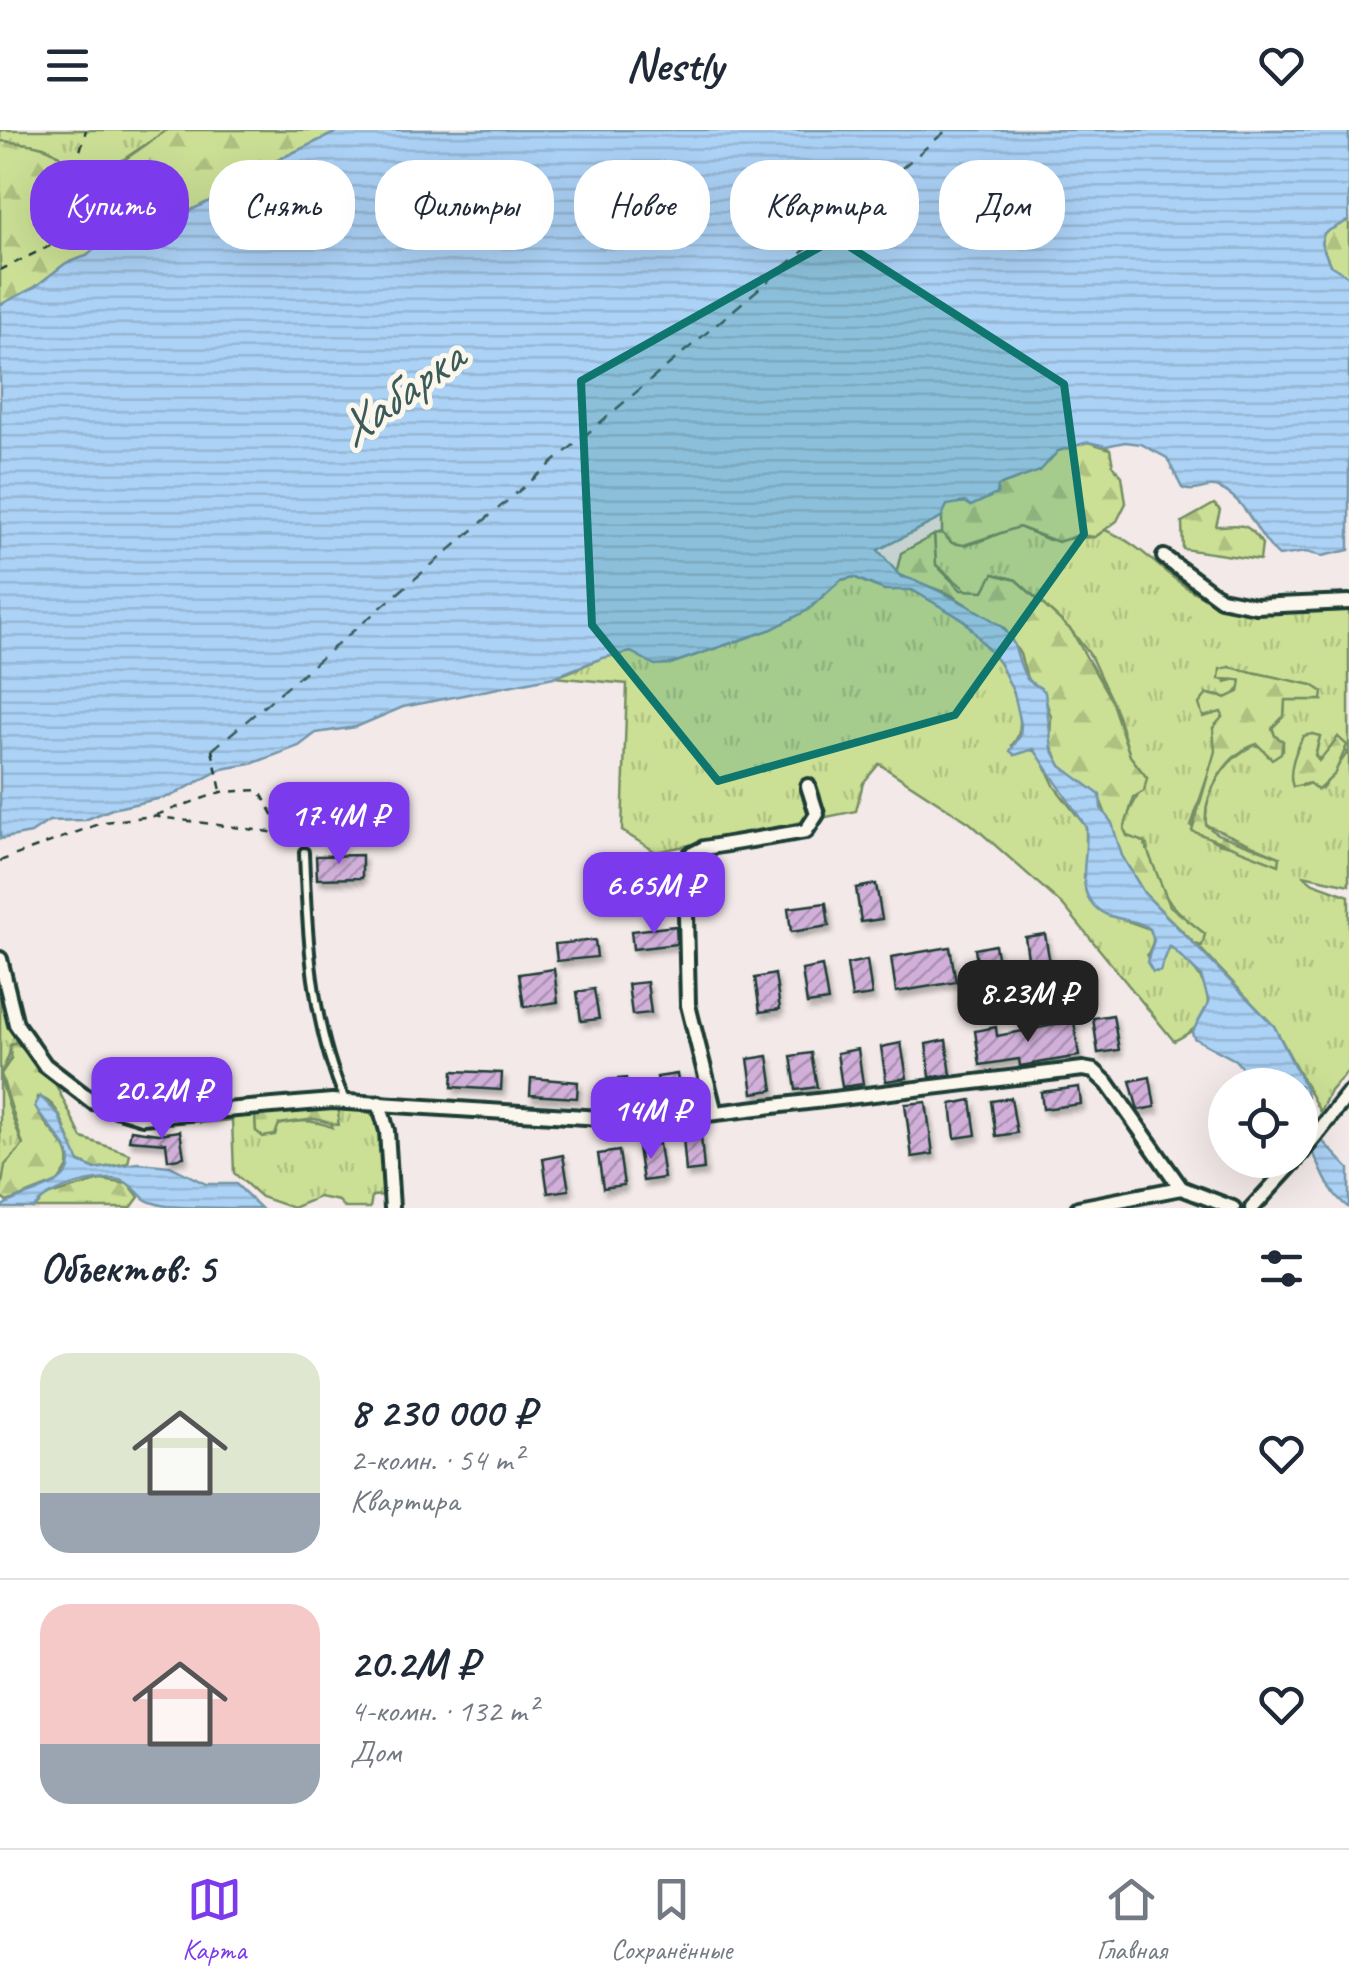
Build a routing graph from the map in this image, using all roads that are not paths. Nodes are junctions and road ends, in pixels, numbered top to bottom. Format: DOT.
graph roads {
  1 [pos="1164,557"];
  2 [pos="1349,602"];
  3 [pos="808,786"];
  4 [pos="304,852"];
  5 [pos="0,959"];
  6 [pos="1349,1093"];
  7 [pos="345,1101"];
  8 [pos="378,1103"];
  9 [pos="715,1113"];
  10 [pos="1318,1133"];
  11 [pos="1279,1178"];
  12 [pos="1180,1188"];
  13 [pos="1212,1204"];
  14 [pos="392,1208"];
  15 [pos="1078,1208"];
  16 [pos="1232,1208"];
  17 [pos="1252,1208"];
  1 -- 2 [label="street"];
  3 -- 9 [label="street"];
  4 -- 7 [label="lane"];
  5 -- 7 [label="street"];
  6 -- 10 [label="street"];
  7 -- 8 [label="street"];
  8 -- 9 [label="street"];
  8 -- 14 [label="street"];
  9 -- 12 [label="street"];
  11 -- 17 [label="street"];
  12 -- 13 [label="street"];
  12 -- 15 [label="street"];
  13 -- 16 [label="street"];
}
